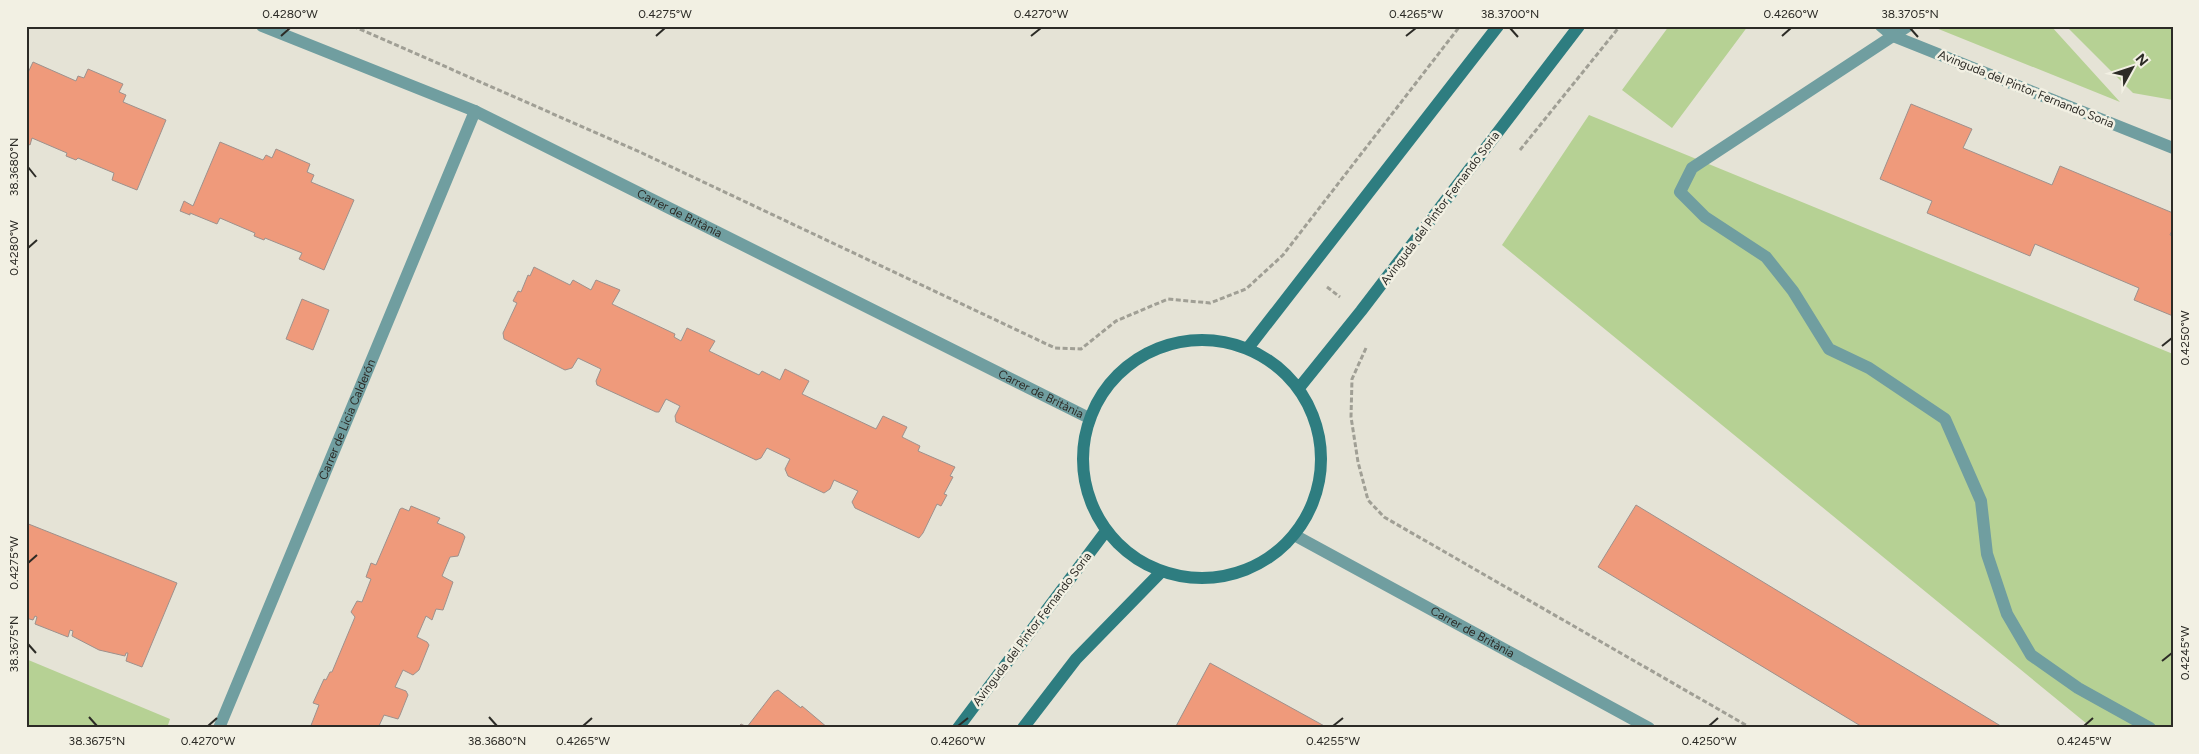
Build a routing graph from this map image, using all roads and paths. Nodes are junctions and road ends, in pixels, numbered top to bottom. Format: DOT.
graph roads {
  1 [pos="262,26"];
  2 [pos="353,26"];
  3 [pos="1460,26"];
  4 [pos="1498,26"];
  5 [pos="1578,26"];
  6 [pos="1620,26"];
  7 [pos="1881,26"];
  8 [pos="1908,26"];
  9 [pos="1893,36"];
  10 [pos="475,111"];
  11 [pos="2173,148"];
  12 [pos="1519,150"];
  13 [pos="1283,256"];
  14 [pos="1306,273"];
  15 [pos="1361,311"];
  16 [pos="1248,348"];
  17 [pos="1300,388"];
  18 [pos="1089,418"];
  19 [pos="1106,531"];
  20 [pos="1296,536"];
  21 [pos="1160,572"];
  22 [pos="219,728"];
  23 [pos="958,728"];
  24 [pos="1023,728"];
  25 [pos="1649,728"];
  26 [pos="1751,728"];
  27 [pos="2150,728"];
  1 -- 10 [label="street, Carrer de Britània"];
  2 -- 13 [label="path"];
  3 -- 13 [label="path"];
  4 -- 14 [label="street"];
  5 -- 15 [label="street, Avinguda del Pintor Fernando Soria"];
  6 -- 12 [label="path"];
  7 -- 9 [label="street, Avinguda del Pintor Fernando Soria"];
  8 -- 9 [label="street"];
  9 -- 11 [label="street, Avinguda del Pintor Fernando Soria"];
  9 -- 27 [label="street"];
  10 -- 18 [label="street, Carrer de Britània"];
  10 -- 22 [label="street, Carrer de Licia Calderón"];
  13 -- 14 [label="path"];
  14 -- 15 [label="path"];
  14 -- 16 [label="street"];
  15 -- 17 [label="street, Avinguda del Pintor Fernando Soria"];
  15 -- 26 [label="path"];
  16 -- 17 [label="street"];
  16 -- 18 [label="street"];
  17 -- 20 [label="street"];
  18 -- 19 [label="street"];
  19 -- 21 [label="street"];
  19 -- 23 [label="street, Avinguda del Pintor Fernando Soria"];
  20 -- 21 [label="street"];
  20 -- 25 [label="street, Carrer de Britània"];
  21 -- 24 [label="street"];
}
